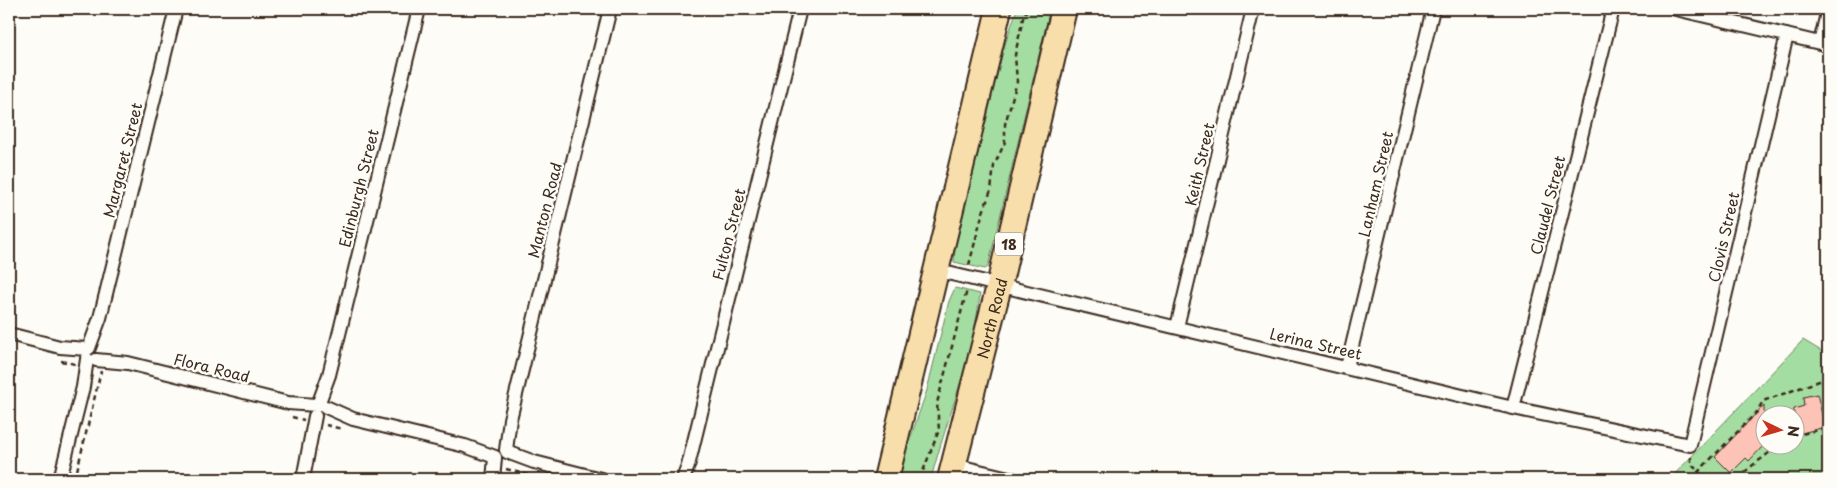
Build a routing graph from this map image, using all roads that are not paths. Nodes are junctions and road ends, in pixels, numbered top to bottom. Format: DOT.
graph roads {
  1 [pos="176,9"];
  2 [pos="419,9"];
  3 [pos="610,9"];
  4 [pos="800,9"];
  5 [pos="1000,9"];
  6 [pos="1064,9"];
  7 [pos="1253,9"];
  8 [pos="1433,9"];
  9 [pos="1613,9"];
  10 [pos="1676,9"];
  11 [pos="1828,9"];
  12 [pos="1707,12"];
  13 [pos="1787,35"];
  14 [pos="1824,44"];
  15 [pos="935,270"];
  16 [pos="999,286"];
  17 [pos="1177,327"];
  18 [pos="9,334"];
  19 [pos="93,356"];
  20 [pos="1348,368"];
  21 [pos="1513,408"];
  22 [pos="320,411"];
  23 [pos="1690,446"];
  24 [pos="500,455"];
  25 [pos="952,472"];
  26 [pos="688,473"];
  27 [pos="60,479"];
  28 [pos="304,479"];
  29 [pos="494,479"];
  30 [pos="601,479"];
  31 [pos="683,479"];
  32 [pos="886,479"];
  33 [pos="1013,479"];
  1 -- 19 [label="street, Margaret Street"];
  2 -- 22 [label="street, Edinburgh Street"];
  3 -- 24 [label="street, Manton Road"];
  4 -- 26 [label="street, Fulton Street"];
  5 -- 15 [label="highway"];
  6 -- 16 [label="highway, North Road / 18"];
  7 -- 17 [label="street, Keith Street"];
  8 -- 20 [label="street, Lanham Street"];
  9 -- 21 [label="street, Claudel Street"];
  10 -- 12 [label="street"];
  11 -- 14 [label="street"];
  12 -- 13 [label="street"];
  13 -- 14 [label="street"];
  13 -- 23 [label="street, Clovis Street"];
  15 -- 16 [label="street, Lerina Street"];
  15 -- 32 [label="highway"];
  16 -- 17 [label="street, Lerina Street"];
  16 -- 25 [label="highway, North Road / 18"];
  17 -- 20 [label="street, Lerina Street"];
  18 -- 19 [label="street, Flora Road"];
  19 -- 22 [label="street, Flora Road"];
  19 -- 27 [label="street, Margaret Street"];
  20 -- 21 [label="street, Lerina Street"];
  21 -- 23 [label="street, Lerina Street"];
  22 -- 24 [label="street, Flora Road"];
  22 -- 28 [label="street, Edinburgh Street"];
  24 -- 29 [label="street, Manton Road"];
  24 -- 30 [label="street, Flora Road"];
  25 -- 33 [label="street"];
  26 -- 31 [label="street, Fulton Street"];
}
